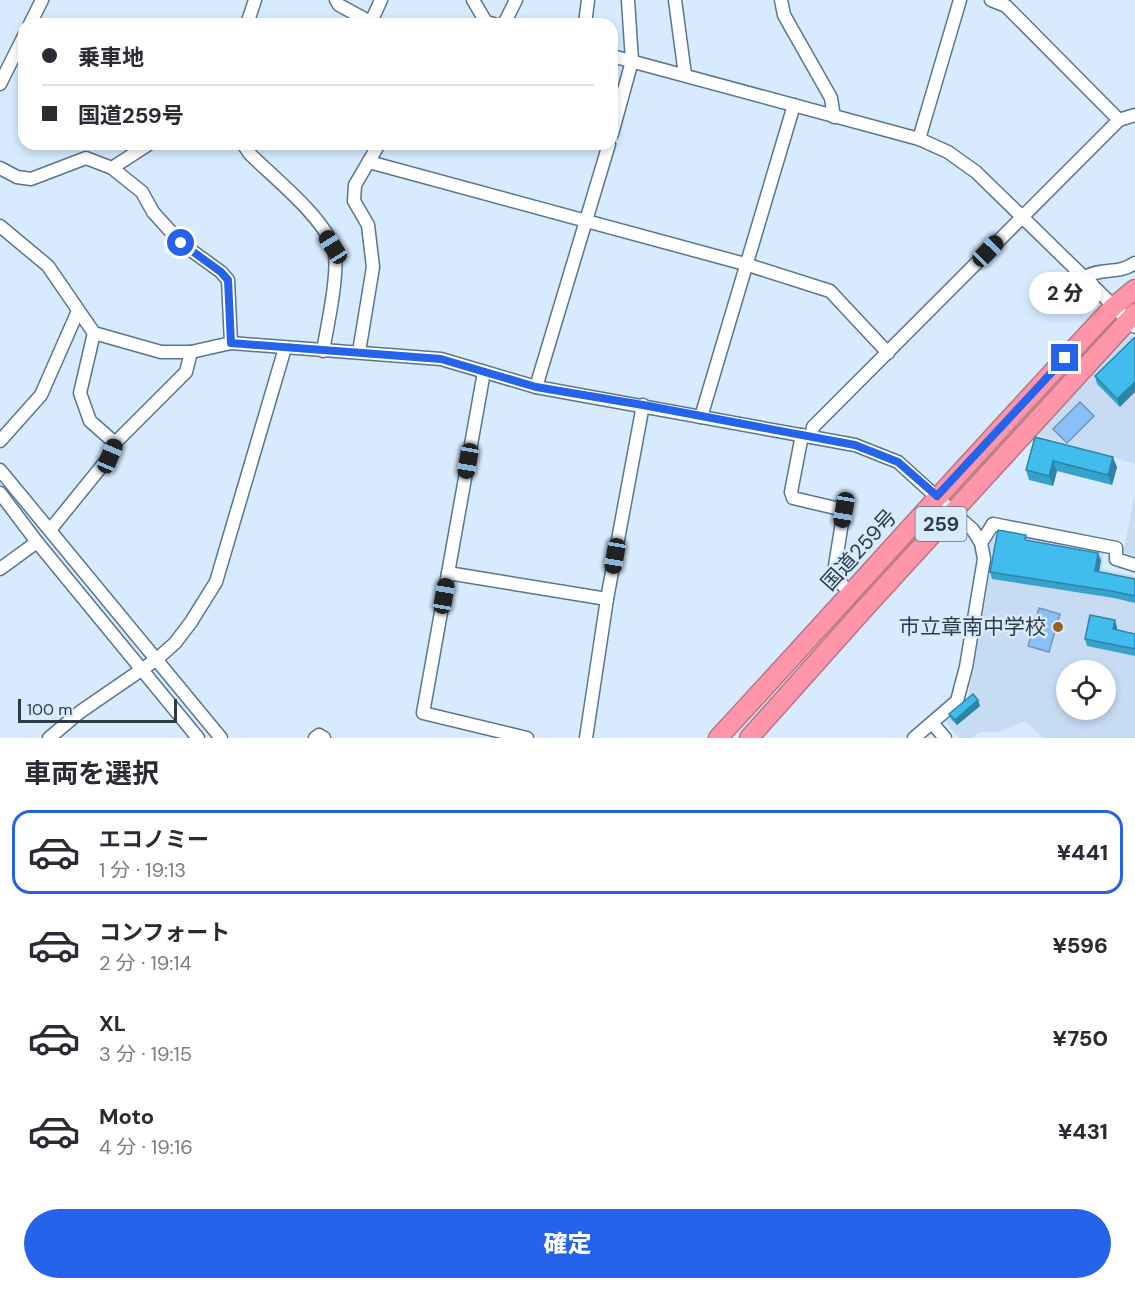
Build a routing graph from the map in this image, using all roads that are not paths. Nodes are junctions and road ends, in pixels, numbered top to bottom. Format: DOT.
graph roads {
  1 [pos="42,0"];
  2 [pos="255,0"];
  3 [pos="336,0"];
  4 [pos="381,0"];
  5 [pos="473,0"];
  6 [pos="516,0"];
  7 [pos="588,0"];
  8 [pos="628,0"];
  9 [pos="675,0"];
  10 [pos="781,0"];
  11 [pos="960,0"];
  12 [pos="991,0"];
  13 [pos="33,18"];
  14 [pos="249,18"];
  15 [pos="364,18"];
  16 [pos="375,18"];
  17 [pos="484,18"];
  18 [pos="507,18"];
  19 [pos="586,18"];
  20 [pos="18,48"];
  21 [pos="618,58"];
  22 [pos="632,61"];
  23 [pos="685,75"];
  24 [pos="0,84"];
  25 [pos="794,105"];
  26 [pos="618,112"];
  27 [pos="1135,115"];
  28 [pos="834,117"];
  29 [pos="1119,120"];
  30 [pos="919,140"];
  31 [pos="140,150"];
  32 [pos="247,150"];
  33 [pos="376,150"];
  34 [pos="607,150"];
  35 [pos="369,162"];
  36 [pos="0,168"];
  37 [pos="112,168"];
  38 [pos="1021,217"];
  39 [pos="586,221"];
  40 [pos="0,226"];
  41 [pos="1135,263"];
  42 [pos="746,264"];
  43 [pos="1085,277"];
  44 [pos="1135,289"];
  45 [pos="1113,307"];
  46 [pos="78,311"];
  47 [pos="1132,320"];
  48 [pos="94,333"];
  49 [pos="231,343"];
  50 [pos="285,348"];
  51 [pos="323,351"];
  52 [pos="191,352"];
  53 [pos="359,352"];
  54 [pos="888,353"];
  55 [pos="483,372"];
  56 [pos="536,387"];
  57 [pos="643,405"];
  58 [pos="701,417"];
  59 [pos="806,436"];
  60 [pos="0,441"];
  61 [pos="115,443"];
  62 [pos="0,470"];
  63 [pos="0,493"];
  64 [pos="937,496"];
  65 [pos="953,511"];
  66 [pos="50,530"];
  67 [pos="38,542"];
  68 [pos="981,543"];
  69 [pos="1135,566"];
  70 [pos="0,569"];
  71 [pos="448,573"];
  72 [pos="851,594"];
  73 [pos="608,599"];
  74 [pos="158,659"];
  75 [pos="142,670"];
  76 [pos="932,723"];
  77 [pos="49,738"];
  78 [pos="198,738"];
  79 [pos="221,738"];
  80 [pos="315,738"];
  81 [pos="324,738"];
  82 [pos="527,738"];
  83 [pos="586,738"];
  84 [pos="718,738"];
  85 [pos="749,738"];
  86 [pos="914,738"];
  87 [pos="945,738"];
  1 -- 13 [label="street"];
  2 -- 14 [label="street"];
  3 -- 15 [label="street"];
  4 -- 16 [label="street"];
  5 -- 17 [label="street"];
  6 -- 18 [label="street"];
  7 -- 19 [label="street"];
  8 -- 22 [label="street"];
  9 -- 23 [label="street"];
  10 -- 28 [label="street"];
  11 -- 30 [label="street"];
  12 -- 29 [label="street"];
  20 -- 24 [label="street"];
  21 -- 22 [label="street"];
  22 -- 23 [label="street"];
  22 -- 26 [label="street"];
  23 -- 25 [label="street"];
  25 -- 28 [label="street"];
  25 -- 42 [label="street"];
  27 -- 29 [label="street"];
  28 -- 30 [label="street"];
  29 -- 38 [label="street"];
  30 -- 38 [label="street"];
  31 -- 37 [label="street"];
  32 -- 51 [label="street"];
  33 -- 35 [label="street"];
  34 -- 39 [label="street"];
  35 -- 39 [label="street"];
  35 -- 53 [label="street"];
  36 -- 37 [label="street"];
  37 -- 49 [label="street"];
  38 -- 43 [label="street"];
  38 -- 54 [label="street"];
  39 -- 42 [label="street"];
  39 -- 56 [label="street"];
  40 -- 46 [label="street"];
  41 -- 43 [label="street"];
  42 -- 54 [label="street"];
  42 -- 58 [label="street"];
  43 -- 45 [label="street"];
  44 -- 45 [label="highway, 国道259号 / 259"];
  45 -- 47 [label="street"];
  45 -- 64 [label="highway, 国道259号 / 259"];
  46 -- 48 [label="street"];
  46 -- 60 [label="street"];
  47 -- 65 [label="highway, 国道259号 / 259"];
  48 -- 52 [label="street"];
  48 -- 61 [label="street"];
  49 -- 50 [label="street"];
  49 -- 52 [label="street"];
  50 -- 51 [label="street"];
  50 -- 74 [label="street"];
  51 -- 53 [label="street"];
  52 -- 61 [label="street"];
  53 -- 55 [label="street"];
  54 -- 59 [label="street"];
  55 -- 56 [label="street"];
  55 -- 71 [label="street"];
  56 -- 57 [label="street"];
  57 -- 58 [label="street"];
  57 -- 73 [label="street"];
  58 -- 59 [label="street"];
  59 -- 64 [label="street"];
  59 -- 72 [label="street"];
  61 -- 66 [label="street"];
  62 -- 66 [label="street"];
  63 -- 67 [label="street"];
  64 -- 65 [label="street"];
  64 -- 72 [label="highway, 国道259号 / 259"];
  65 -- 68 [label="street"];
  65 -- 85 [label="highway, 国道259号 / 259"];
  66 -- 74 [label="street"];
  67 -- 70 [label="street"];
  67 -- 75 [label="street"];
  68 -- 69 [label="street"];
  68 -- 76 [label="street"];
  71 -- 73 [label="street"];
  71 -- 82 [label="street"];
  72 -- 84 [label="highway, 国道259号 / 259"];
  73 -- 83 [label="street"];
  74 -- 75 [label="street"];
  74 -- 79 [label="street"];
  75 -- 77 [label="street"];
  75 -- 78 [label="street"];
  76 -- 86 [label="street"];
  76 -- 87 [label="street"];
  80 -- 81 [label="street"];
}
